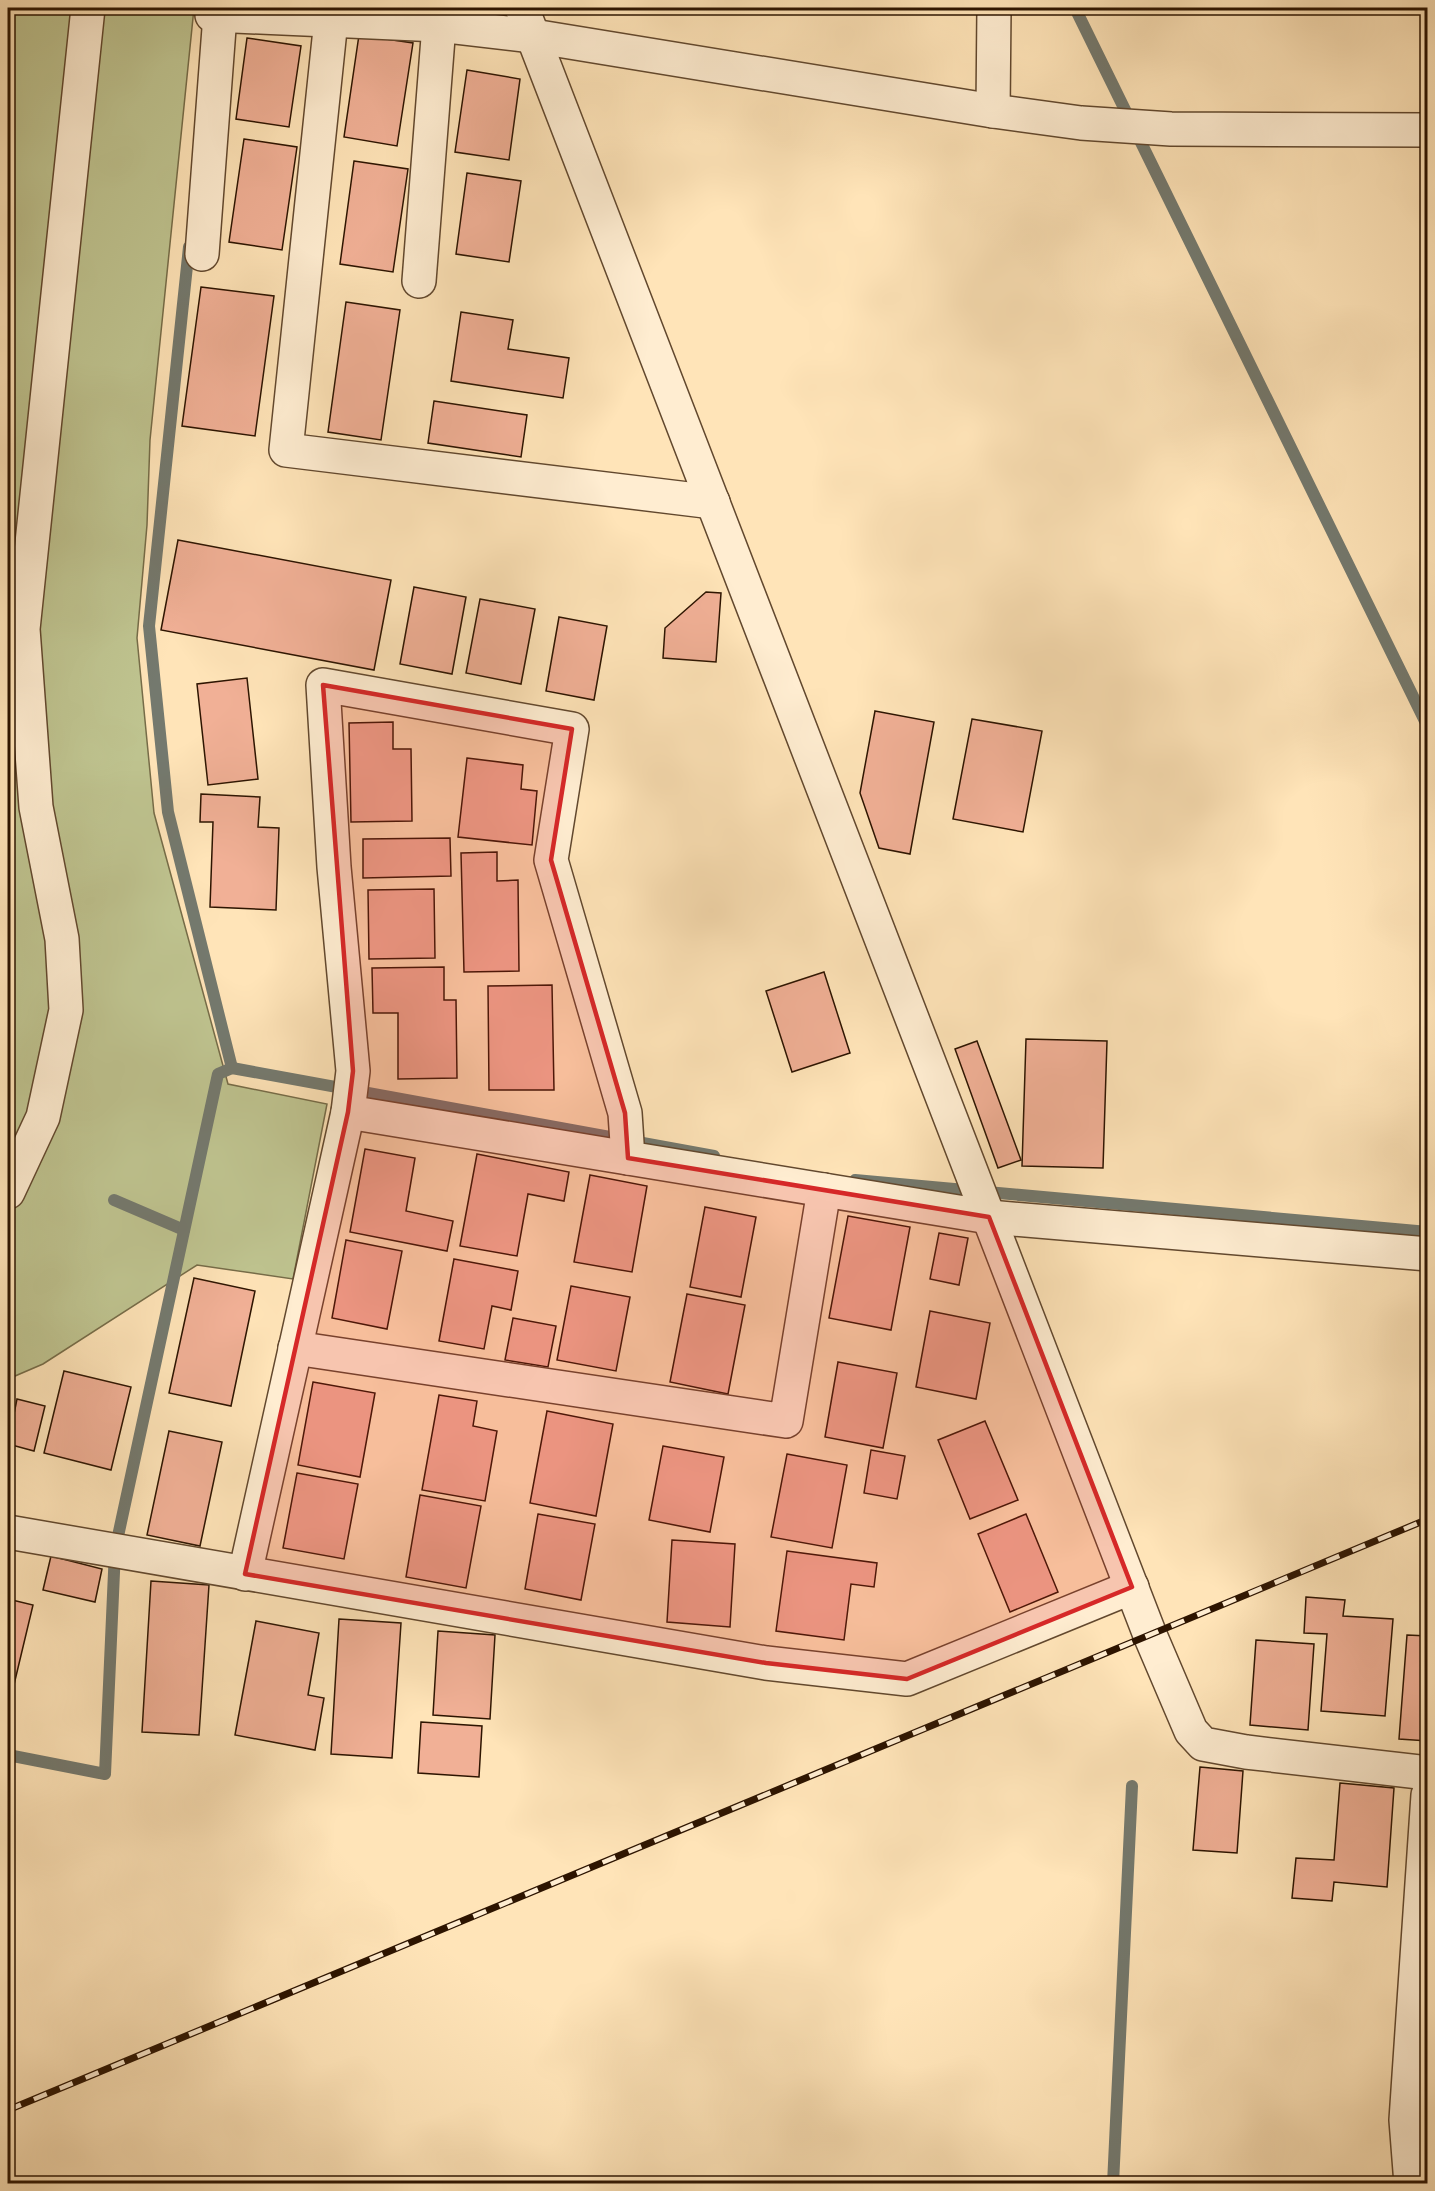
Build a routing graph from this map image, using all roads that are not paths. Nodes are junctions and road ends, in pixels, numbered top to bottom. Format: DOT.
graph roads {
  1 [pos="88,8"];
  2 [pos="994,8"];
  3 [pos="331,20"];
  4 [pos="527,22"];
  5 [pos="439,25"];
  6 [pos="993,111"];
  7 [pos="1428,130"];
  8 [pos="202,254"];
  9 [pos="419,280"];
  10 [pos="713,502"];
  11 [pos="350,1094"];
  12 [pos="628,1152"];
  13 [pos="824,1190"];
  14 [pos="8,1192"];
  15 [pos="981,1197"];
  16 [pos="1428,1254"];
  17 [pos="295,1348"];
  18 [pos="8,1532"];
  19 [pos="245,1574"];
  20 [pos="1132,1587"];
  21 [pos="1428,1773"];
  22 [pos="1428,1794"];
  23 [pos="1411,2184"];
  1 -- 14 [label="street"];
  2 -- 6 [label="street"];
  3 -- 5 [label="street"];
  3 -- 8 [label="street"];
  3 -- 10 [label="street"];
  4 -- 5 [label="street"];
  4 -- 6 [label="street"];
  4 -- 10 [label="street"];
  5 -- 9 [label="street"];
  6 -- 7 [label="street"];
  10 -- 15 [label="street"];
  11 -- 12 [label="street"];
  11 -- 12 [label="street"];
  11 -- 17 [label="street"];
  12 -- 13 [label="street"];
  13 -- 15 [label="street"];
  13 -- 17 [label="street"];
  15 -- 16 [label="street"];
  15 -- 20 [label="street"];
  17 -- 19 [label="street"];
  18 -- 19 [label="street"];
  19 -- 20 [label="street"];
  20 -- 21 [label="street"];
  22 -- 23 [label="street"];
}
